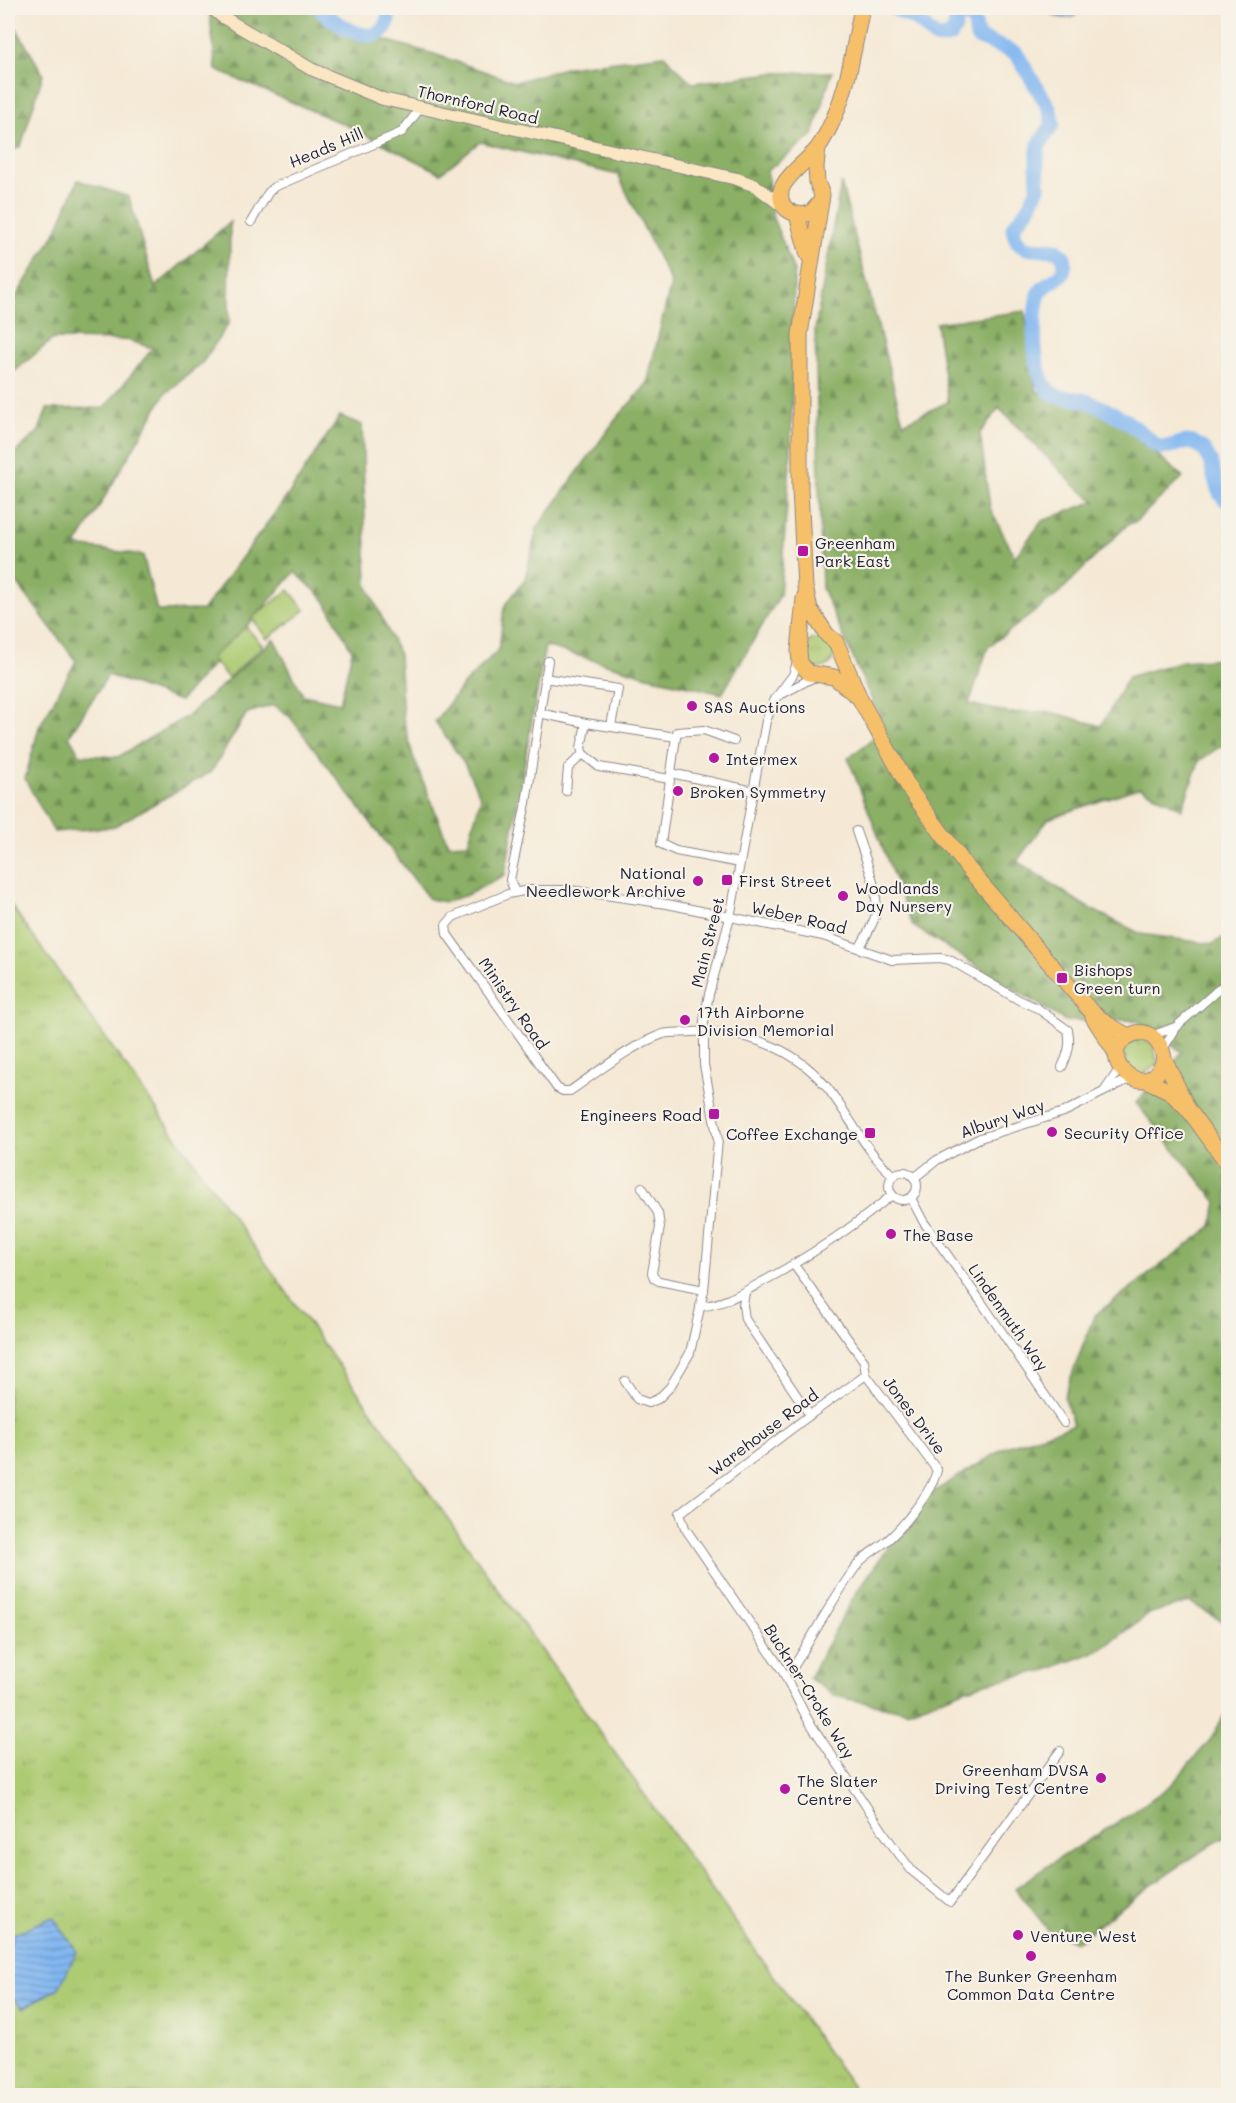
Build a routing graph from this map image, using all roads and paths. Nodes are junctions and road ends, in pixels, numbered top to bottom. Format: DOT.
graph roads {
  1 [pos="212,8"];
  2 [pos="862,8"];
  3 [pos="421,107"];
  4 [pos="818,148"];
  5 [pos="788,180"];
  6 [pos="817,182"];
  7 [pos="756,186"];
  8 [pos="821,201"];
  9 [pos="792,212"];
  10 [pos="251,222"];
  11 [pos="809,271"];
  12 [pos="805,587"];
  13 [pos="827,635"];
  14 [pos="839,648"];
  15 [pos="799,654"];
  16 [pos="548,661"];
  17 [pos="824,675"];
  18 [pos="544,678"];
  19 [pos="779,695"];
  20 [pos="861,701"];
  21 [pos="539,713"];
  22 [pos="586,723"];
  23 [pos="611,726"];
  24 [pos="676,737"];
  25 [pos="734,741"];
  26 [pos="583,754"];
  27 [pos="671,776"];
  28 [pos="566,791"];
  29 [pos="754,791"];
  30 [pos="856,831"];
  31 [pos="740,863"];
  32 [pos="515,892"];
  33 [pos="730,918"];
  34 [pos="447,934"];
  35 [pos="860,947"];
  36 [pos="1228,981"];
  37 [pos="1089,1009"];
  38 [pos="1178,1025"];
  39 [pos="704,1031"];
  40 [pos="1128,1036"];
  41 [pos="1151,1036"];
  42 [pos="1164,1054"];
  43 [pos="1118,1062"];
  44 [pos="1062,1067"];
  45 [pos="1140,1079"];
  46 [pos="1103,1092"];
  47 [pos="1188,1109"];
  48 [pos="1228,1164"];
  49 [pos="894,1176"];
  50 [pos="914,1178"];
  51 [pos="642,1187"];
  52 [pos="892,1195"];
  53 [pos="911,1198"];
  54 [pos="794,1265"];
  55 [pos="704,1290"];
  56 [pos="744,1292"];
  57 [pos="700,1306"];
  58 [pos="866,1375"];
  59 [pos="625,1381"];
  60 [pos="810,1414"];
  61 [pos="1064,1423"];
  62 [pos="680,1513"];
  63 [pos="794,1666"];
  64 [pos="1060,1751"];
  1 -- 3 [label="street, Thornford Road"];
  2 -- 4 [label="highway"];
  3 -- 7 [label="street, Thornford Road"];
  3 -- 10 [label="street, Heads Hill"];
  4 -- 5 [label="highway"];
  4 -- 6 [label="highway"];
  5 -- 6 [label="highway"];
  5 -- 7 [label="street, Thornford Road"];
  5 -- 9 [label="highway"];
  6 -- 8 [label="highway"];
  7 -- 9 [label="street, Thornford Road"];
  8 -- 9 [label="highway"];
  8 -- 11 [label="highway"];
  9 -- 11 [label="highway"];
  11 -- 12 [label="highway"];
  12 -- 13 [label="highway"];
  12 -- 15 [label="highway"];
  13 -- 14 [label="highway"];
  13 -- 15 [label="highway"];
  14 -- 17 [label="highway"];
  14 -- 20 [label="highway"];
  15 -- 17 [label="highway"];
  15 -- 19 [label="street, Main Street"];
  16 -- 18 [label="street"];
  17 -- 19 [label="street"];
  17 -- 20 [label="highway"];
  18 -- 21 [label="street"];
  18 -- 23 [label="street"];
  19 -- 29 [label="street, Main Street"];
  20 -- 37 [label="highway"];
  21 -- 22 [label="street"];
  21 -- 32 [label="street"];
  22 -- 23 [label="street"];
  22 -- 26 [label="street"];
  23 -- 24 [label="street"];
  24 -- 25 [label="street"];
  24 -- 27 [label="street"];
  26 -- 27 [label="street"];
  26 -- 28 [label="street"];
  27 -- 29 [label="street"];
  27 -- 31 [label="street"];
  29 -- 31 [label="street, Main Street"];
  30 -- 35 [label="street"];
  31 -- 33 [label="street, Main Street"];
  32 -- 33 [label="street, Weber Road"];
  32 -- 34 [label="street, Weber Road"];
  33 -- 35 [label="street, Weber Road"];
  33 -- 39 [label="street, Main Street"];
  34 -- 39 [label="street, Ministry Road"];
  35 -- 44 [label="street, Weber Road"];
  36 -- 38 [label="street"];
  37 -- 40 [label="highway"];
  37 -- 43 [label="highway"];
  38 -- 41 [label="street"];
  38 -- 42 [label="street"];
  39 -- 49 [label="street"];
  39 -- 55 [label="street, Main Street"];
  40 -- 41 [label="highway"];
  40 -- 43 [label="highway"];
  41 -- 42 [label="highway"];
  42 -- 45 [label="highway"];
  42 -- 47 [label="highway"];
  43 -- 45 [label="highway"];
  43 -- 46 [label="street, Albury Way"];
  45 -- 46 [label="street, Albury Way"];
  45 -- 47 [label="highway"];
  46 -- 50 [label="street, Albury Way"];
  47 -- 48 [label="highway"];
  49 -- 50 [label="street"];
  49 -- 52 [label="street"];
  50 -- 53 [label="street"];
  51 -- 55 [label="street"];
  52 -- 53 [label="street"];
  52 -- 54 [label="street"];
  53 -- 61 [label="street, Lindenmuth Way"];
  54 -- 56 [label="street"];
  54 -- 58 [label="street, Jones Drive"];
  55 -- 57 [label="street, Main Street"];
  56 -- 57 [label="street"];
  56 -- 60 [label="street"];
  57 -- 59 [label="street, Main Street"];
  58 -- 60 [label="street, Warehouse Road"];
  58 -- 63 [label="street, Jones Drive"];
  60 -- 62 [label="street, Warehouse Road"];
  62 -- 64 [label="street, Buckner-Croke Way"];
}
